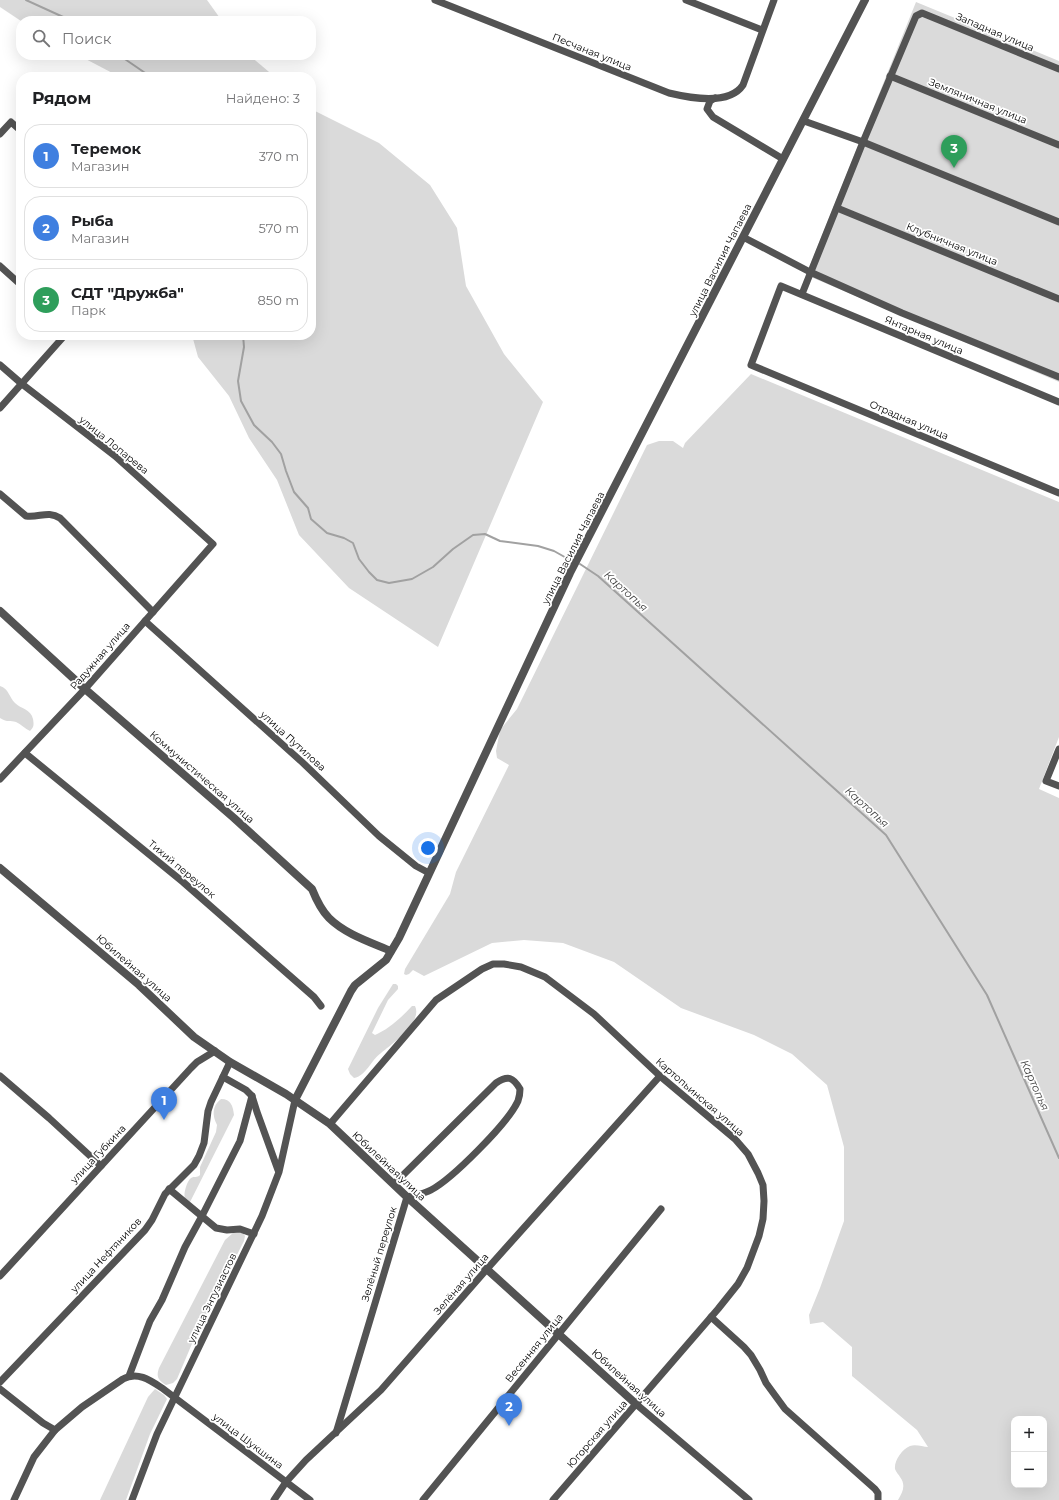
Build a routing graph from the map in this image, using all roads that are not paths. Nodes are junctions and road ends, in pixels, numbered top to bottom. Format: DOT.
graph roads {
  1 [pos="435,0"];
  2 [pos="686,0"];
  3 [pos="774,0"];
  4 [pos="865,0"];
  5 [pos="762,30"];
  6 [pos="1059,69"];
  7 [pos="890,76"];
  8 [pos="715,98"];
  9 [pos="804,121"];
  10 [pos="16,126"];
  11 [pos="0,134"];
  12 [pos="863,142"];
  13 [pos="1059,145"];
  14 [pos="783,159"];
  15 [pos="837,208"];
  16 [pos="1059,222"];
  17 [pos="743,237"];
  18 [pos="0,266"];
  19 [pos="810,272"];
  20 [pos="16,280"];
  21 [pos="802,294"];
  22 [pos="1059,299"];
  23 [pos="61,340"];
  24 [pos="0,365"];
  25 [pos="751,366"];
  26 [pos="1059,377"];
  27 [pos="22,384"];
  28 [pos="1059,402"];
  29 [pos="0,408"];
  30 [pos="1059,493"];
  31 [pos="0,494"];
  32 [pos="213,544"];
  33 [pos="0,611"];
  34 [pos="153,612"];
  35 [pos="145,621"];
  36 [pos="85,689"];
  37 [pos="1059,749"];
  38 [pos="25,753"];
  39 [pos="0,779"];
  40 [pos="1059,786"];
  41 [pos="0,868"];
  42 [pos="429,874"];
  43 [pos="391,952"];
  44 [pos="321,1006"];
  45 [pos="215,1051"];
  46 [pos="230,1062"];
  47 [pos="0,1076"];
  48 [pos="660,1076"];
  49 [pos="223,1077"];
  50 [pos="252,1096"];
  51 [pos="295,1100"];
  52 [pos="330,1124"];
  53 [pos="101,1166"];
  54 [pos="279,1172"];
  55 [pos="394,1184"];
  56 [pos="169,1189"];
  57 [pos="407,1197"];
  58 [pos="661,1209"];
  59 [pos="202,1216"];
  60 [pos="254,1234"];
  61 [pos="3,1267"];
  62 [pos="487,1269"];
  63 [pos="0,1276"];
  64 [pos="718,1309"];
  65 [pos="711,1317"];
  66 [pos="558,1334"];
  67 [pos="129,1376"];
  68 [pos="0,1382"];
  69 [pos="0,1389"];
  70 [pos="174,1397"];
  71 [pos="636,1404"];
  72 [pos="55,1430"];
  73 [pos="336,1433"];
  74 [pos="286,1482"];
  75 [pos="14,1500"];
  76 [pos="132,1500"];
  77 [pos="274,1500"];
  78 [pos="310,1500"];
  79 [pos="423,1500"];
  80 [pos="553,1500"];
  81 [pos="749,1500"];
  82 [pos="878,1500"];
  1 -- 8 [label="street, Песчаная улица"];
  2 -- 5 [label="street"];
  3 -- 5 [label="street"];
  4 -- 9 [label="street, улица Василия Чапаева"];
  5 -- 8 [label="street, Песчаная улица"];
  6 -- 7 [label="street, Западная улица"];
  7 -- 12 [label="street"];
  7 -- 13 [label="street, Земляничная улица"];
  8 -- 14 [label="street"];
  9 -- 12 [label="street"];
  9 -- 14 [label="street, улица Василия Чапаева"];
  10 -- 11 [label="street"];
  12 -- 15 [label="street"];
  12 -- 16 [label="street"];
  14 -- 17 [label="street, улица Василия Чапаева"];
  15 -- 19 [label="street"];
  15 -- 22 [label="street, Клубничная улица"];
  17 -- 19 [label="street, Янтарная улица"];
  17 -- 42 [label="street, улица Василия Чапаева"];
  18 -- 20 [label="street"];
  19 -- 21 [label="street"];
  19 -- 26 [label="street, Янтарная улица"];
  21 -- 25 [label="street, Янтарная улица"];
  21 -- 28 [label="street, Янтарная улица"];
  23 -- 27 [label="street"];
  24 -- 27 [label="street, улица Лопарева"];
  25 -- 30 [label="street, Отрадная улица"];
  27 -- 29 [label="street"];
  27 -- 32 [label="street, улица Лопарева"];
  31 -- 34 [label="street"];
  32 -- 34 [label="street, Радужная улица"];
  33 -- 36 [label="street, Коммунистическая улица"];
  34 -- 35 [label="street, Радужная улица"];
  35 -- 36 [label="street, Радужная улица"];
  35 -- 42 [label="street, улица Путилова"];
  36 -- 38 [label="street, Радужная улица"];
  36 -- 43 [label="street, Коммунистическая улица"];
  37 -- 40 [label="street"];
  38 -- 39 [label="street, Радужная улица"];
  38 -- 44 [label="street, Тихий переулок"];
  41 -- 45 [label="street, Юбилейная улица"];
  42 -- 43 [label="street, улица Василия Чапаева"];
  43 -- 51 [label="street, улица Василия Чапаева"];
  45 -- 46 [label="street, Юбилейная улица"];
  45 -- 53 [label="street, улица Губкина"];
  46 -- 49 [label="street, улица Нефтяников"];
  46 -- 51 [label="street, Юбилейная улица"];
  47 -- 53 [label="street"];
  48 -- 52 [label="street, Картопьинская улица"];
  48 -- 62 [label="street, Зелёная улица"];
  48 -- 64 [label="street, Картопьинская улица"];
  49 -- 50 [label="street"];
  49 -- 56 [label="street, улица Нефтяников"];
  50 -- 54 [label="street"];
  50 -- 59 [label="street"];
  51 -- 52 [label="street, Юбилейная улица"];
  51 -- 54 [label="street, улица Энтузиастов"];
  52 -- 55 [label="street, Юбилейная улица"];
  53 -- 61 [label="street, улица Губкина"];
  54 -- 60 [label="street, улица Энтузиастов"];
  55 -- 57 [label="street, Юбилейная улица"];
  55 -- 57 [label="street, Зелёный переулок"];
  56 -- 59 [label="street"];
  56 -- 68 [label="street, улица Нефтяников"];
  57 -- 62 [label="street, Юбилейная улица"];
  57 -- 73 [label="street, Зелёный переулок"];
  58 -- 66 [label="street, Весенняя улица"];
  59 -- 60 [label="street"];
  59 -- 67 [label="street"];
  60 -- 70 [label="street, улица Энтузиастов"];
  61 -- 63 [label="street, улица Губкина"];
  62 -- 66 [label="street, Юбилейная улица"];
  62 -- 73 [label="street, Зелёная улица"];
  64 -- 65 [label="street, Югорская улица"];
  65 -- 71 [label="street, Югорская улица"];
  65 -- 82 [label="street"];
  66 -- 71 [label="street, Юбилейная улица"];
  66 -- 79 [label="street, Весенняя улица"];
  67 -- 70 [label="street, улица Шукшина"];
  67 -- 72 [label="street"];
  69 -- 72 [label="street"];
  70 -- 74 [label="street, улица Шукшина"];
  70 -- 76 [label="street, улица Энтузиастов"];
  71 -- 80 [label="street, Югорская улица"];
  71 -- 81 [label="street, Юбилейная улица"];
  72 -- 75 [label="street"];
  73 -- 74 [label="street, Зелёная улица"];
  74 -- 77 [label="street, Зелёная улица"];
  74 -- 78 [label="street, улица Шукшина"];
}
